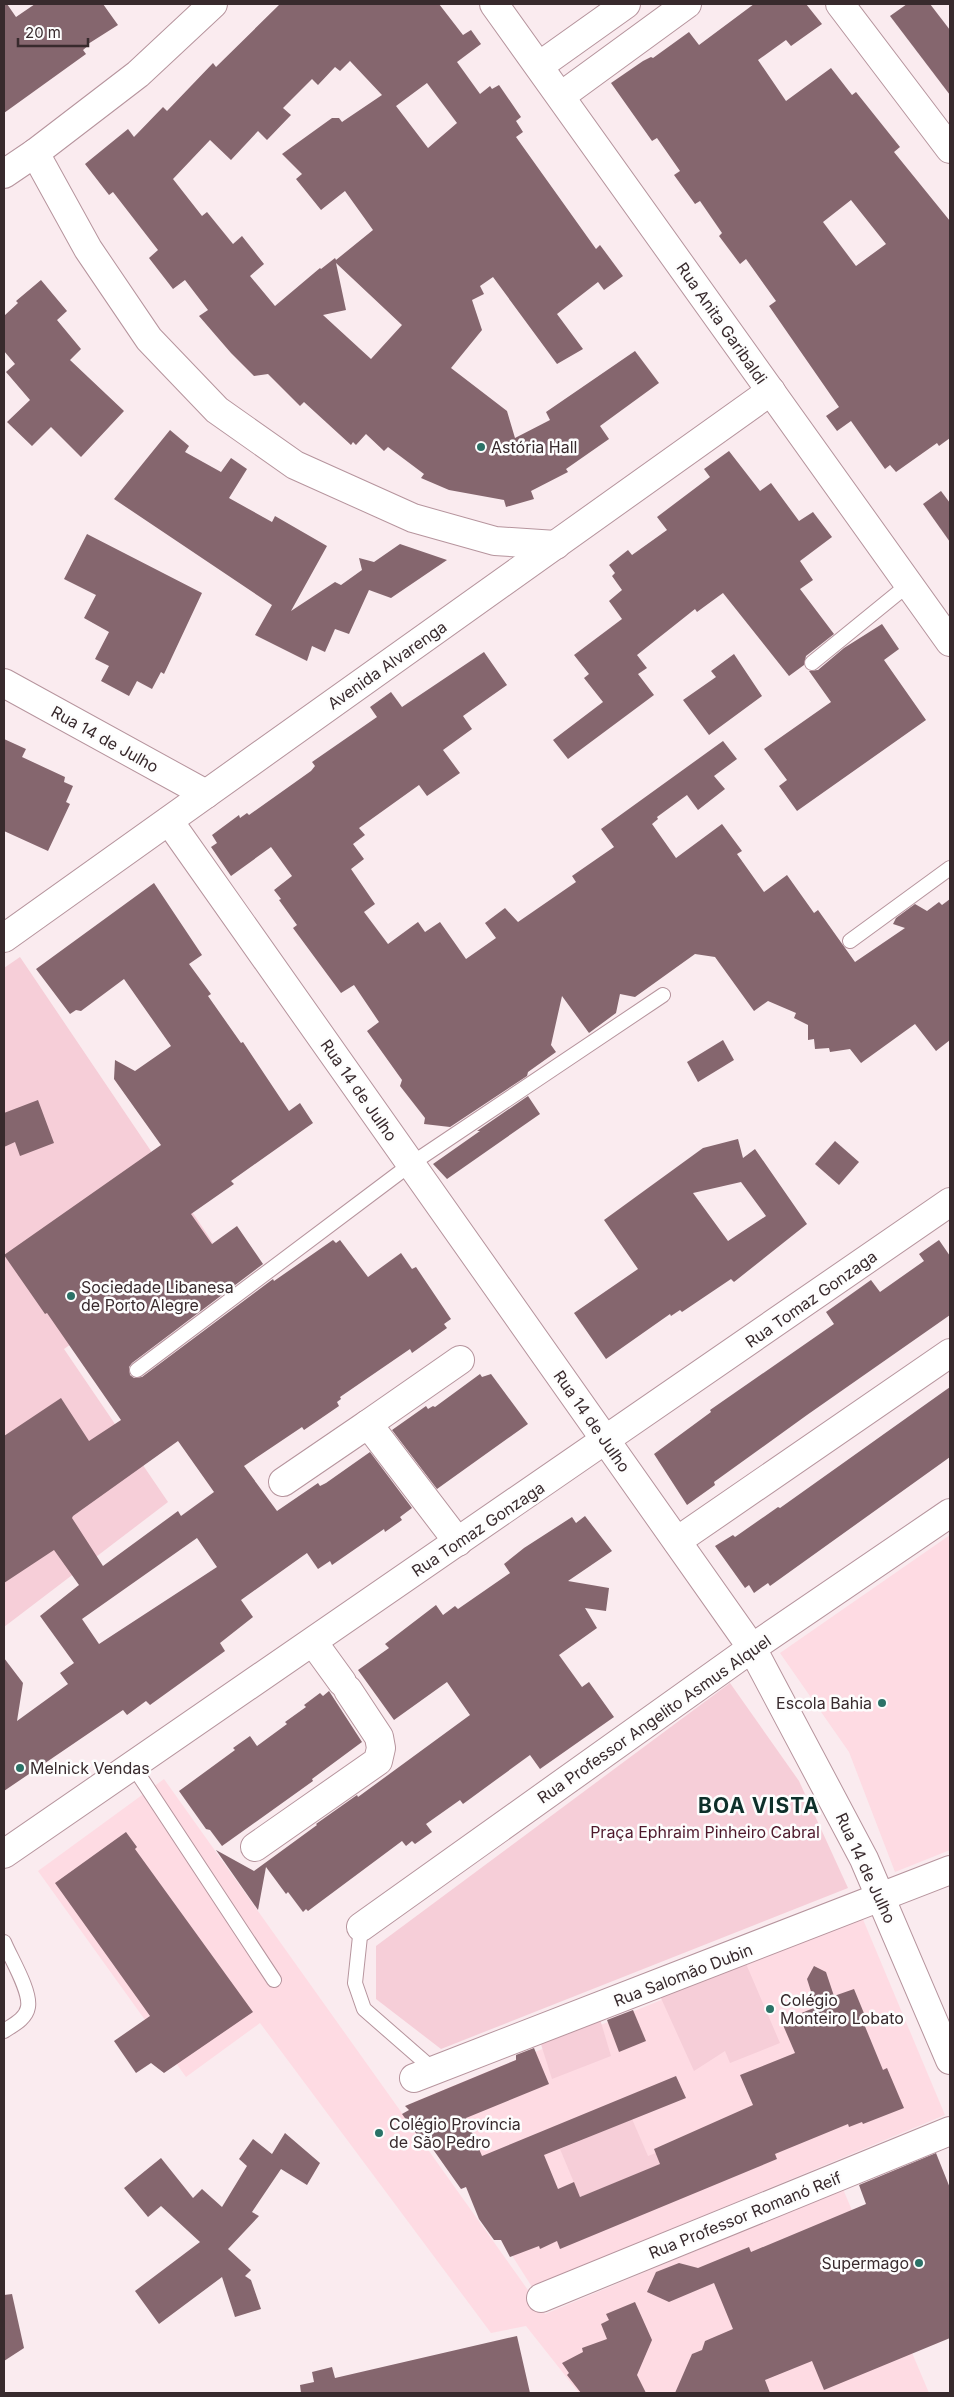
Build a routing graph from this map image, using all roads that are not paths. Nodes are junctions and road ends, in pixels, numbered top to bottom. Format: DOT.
graph roads {
  1 [pos="213,4"];
  2 [pos="494,4"];
  3 [pos="626,4"];
  4 [pos="687,4"];
  5 [pos="840,4"];
  6 [pos="539,66"];
  7 [pos="560,96"];
  8 [pos="950,149"];
  9 [pos="35,153"];
  10 [pos="4,174"];
  11 [pos="771,391"];
  12 [pos="556,545"];
  13 [pos="909,584"];
  14 [pos="950,642"];
  15 [pos="812,663"];
  16 [pos="4,683"];
  17 [pos="206,794"];
  18 [pos="168,821"];
  19 [pos="950,868"];
  20 [pos="4,938"];
  21 [pos="850,941"];
  22 [pos="663,995"];
  23 [pos="411,1164"];
  24 [pos="950,1202"];
  25 [pos="950,1353"];
  26 [pos="460,1360"];
  27 [pos="137,1370"];
  28 [pos="368,1424"];
  29 [pos="606,1441"];
  30 [pos="282,1482"];
  31 [pos="950,1514"];
  32 [pos="677,1541"];
  33 [pos="458,1542"];
  34 [pos="313,1642"];
  35 [pos="752,1648"];
  36 [pos="133,1766"];
  37 [pos="256,1847"];
  38 [pos="4,1854"];
  39 [pos="950,1870"];
  40 [pos="882,1898"];
  41 [pos="361,1927"];
  42 [pos="4,1942"];
  43 [pos="274,1980"];
  44 [pos="4,2031"];
  45 [pos="950,2060"];
  46 [pos="424,2074"];
  47 [pos="950,2131"];
  48 [pos="541,2298"];
  1 -- 9 [label="street"];
  2 -- 6 [label="street, Rua Anita Garibaldi"];
  3 -- 6 [label="street"];
  4 -- 7 [label="street"];
  5 -- 8 [label="street"];
  6 -- 7 [label="street, Rua Anita Garibaldi"];
  7 -- 11 [label="street, Rua Anita Garibaldi"];
  9 -- 10 [label="street"];
  9 -- 12 [label="street"];
  11 -- 12 [label="street, Avenida Alvarenga"];
  11 -- 13 [label="street, Rua Anita Garibaldi"];
  12 -- 17 [label="street, Avenida Alvarenga"];
  13 -- 14 [label="street, Rua Anita Garibaldi"];
  13 -- 15 [label="lane"];
  16 -- 17 [label="street, Rua 14 de Julho"];
  17 -- 18 [label="street, Avenida Alvarenga"];
  18 -- 20 [label="street, Avenida Alvarenga"];
  18 -- 23 [label="street, Rua 14 de Julho"];
  19 -- 21 [label="lane"];
  22 -- 23 [label="lane"];
  23 -- 27 [label="lane"];
  23 -- 29 [label="street, Rua 14 de Julho"];
  24 -- 29 [label="street, Rua Tomaz Gonzaga"];
  25 -- 32 [label="street"];
  26 -- 28 [label="street"];
  28 -- 30 [label="street"];
  28 -- 33 [label="street"];
  29 -- 32 [label="street, Rua 14 de Julho"];
  29 -- 33 [label="street, Rua Tomaz Gonzaga"];
  31 -- 35 [label="street, Rua Professor Angelito Asmus Alquel"];
  32 -- 35 [label="street, Rua 14 de Julho"];
  33 -- 34 [label="street, Rua Tomaz Gonzaga"];
  34 -- 36 [label="street, Rua Tomaz Gonzaga"];
  34 -- 37 [label="street"];
  35 -- 40 [label="street, Rua 14 de Julho"];
  35 -- 41 [label="street, Rua Professor Angelito Asmus Alquel"];
  36 -- 38 [label="street, Rua Tomaz Gonzaga"];
  36 -- 43 [label="lane"];
  39 -- 40 [label="street, Rua Salomão Dubin"];
  40 -- 45 [label="street, Rua 14 de Julho"];
  40 -- 46 [label="street, Rua Salomão Dubin"];
  41 -- 46 [label="lane"];
  42 -- 44 [label="lane"];
  47 -- 48 [label="street, Rua Professor Romanó Reif"];
}
